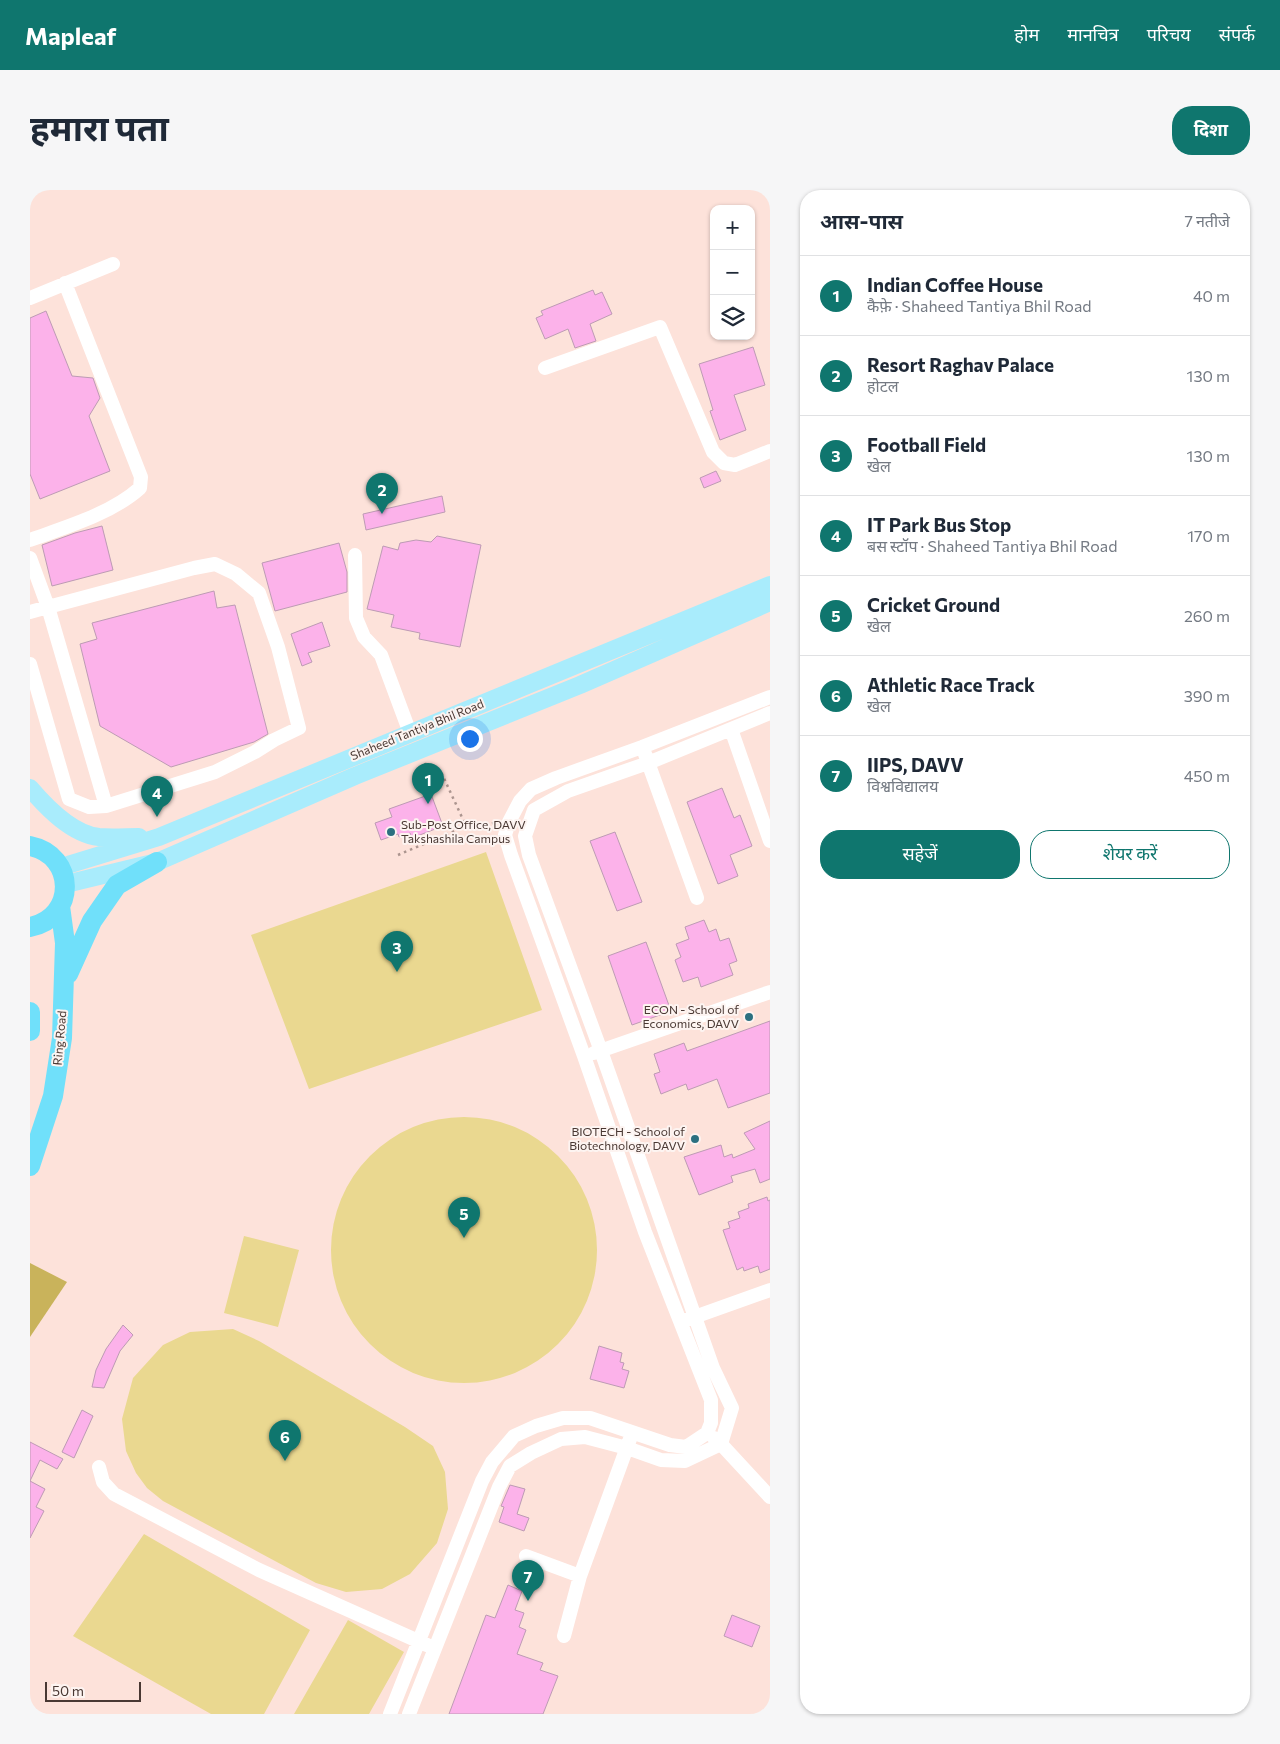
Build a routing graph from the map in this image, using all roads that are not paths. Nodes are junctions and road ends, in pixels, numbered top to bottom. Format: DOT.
graph roads {
  1 [pos="113,264"];
  2 [pos="65,283"];
  3 [pos="30,298"];
  4 [pos="545,368"];
  5 [pos="770,451"];
  6 [pos="30,540"];
  7 [pos="355,555"];
  8 [pos="30,558"];
  9 [pos="770,585"];
  10 [pos="770,602"];
  11 [pos="48,607"];
  12 [pos="30,612"];
  13 [pos="30,664"];
  14 [pos="770,697"];
  15 [pos="770,713"];
  16 [pos="731,728"];
  17 [pos="410,733"];
  18 [pos="642,747"];
  19 [pos="420,750"];
  20 [pos="648,763"];
  21 [pos="30,788"];
  22 [pos="106,806"];
  23 [pos="159,837"];
  24 [pos="770,841"];
  25 [pos="30,845"];
  26 [pos="157,862"];
  27 [pos="63,876"];
  28 [pos="697,898"];
  29 [pos="60,906"];
  30 [pos="30,927"];
  31 [pos="64,982"];
  32 [pos="770,992"];
  33 [pos="30,1012"];
  34 [pos="30,1031"];
  35 [pos="601,1051"];
  36 [pos="584,1056"];
  37 [pos="30,1166"];
  38 [pos="770,1290"];
  39 [pos="695,1316"];
  40 [pos="680,1322"];
  41 [pos="632,1432"];
  42 [pos="707,1433"];
  43 [pos="721,1444"];
  44 [pos="627,1448"];
  45 [pos="99,1467"];
  46 [pos="770,1497"];
  47 [pos="526,1556"];
  48 [pos="580,1576"];
  49 [pos="564,1636"];
  50 [pos="418,1641"];
  51 [pos="436,1648"];
  52 [pos="390,1714"];
  53 [pos="410,1714"];
  1 -- 2 [label="lane"];
  2 -- 3 [label="lane"];
  2 -- 6 [label="lane"];
  4 -- 5 [label="lane"];
  7 -- 17 [label="lane"];
  8 -- 11 [label="lane"];
  9 -- 17 [label="main road, Shaheed Tantiya Bhil Road"];
  10 -- 19 [label="main road"];
  11 -- 12 [label="lane"];
  11 -- 22 [label="lane"];
  11 -- 22 [label="lane"];
  13 -- 22 [label="lane"];
  14 -- 18 [label="lane"];
  15 -- 16 [label="lane"];
  16 -- 20 [label="lane"];
  16 -- 24 [label="lane"];
  17 -- 19 [label="main road"];
  17 -- 23 [label="main road, Shaheed Tantiya Bhil Road"];
  18 -- 20 [label="lane"];
  18 -- 36 [label="lane"];
  19 -- 26 [label="main road"];
  20 -- 28 [label="lane"];
  20 -- 35 [label="lane"];
  21 -- 23 [label="main road"];
  23 -- 27 [label="main road, Shaheed Tantiya Bhil Road"];
  25 -- 27 [label="highway"];
  26 -- 27 [label="main road"];
  26 -- 31 [label="highway"];
  27 -- 29 [label="highway"];
  29 -- 30 [label="highway"];
  29 -- 31 [label="highway, Ring Road"];
  31 -- 37 [label="highway, Ring Road"];
  32 -- 35 [label="lane"];
  33 -- 34 [label="highway"];
  35 -- 36 [label="lane"];
  35 -- 39 [label="lane"];
  36 -- 40 [label="lane"];
  38 -- 39 [label="lane"];
  39 -- 40 [label="lane"];
  39 -- 43 [label="lane"];
  40 -- 42 [label="lane"];
  41 -- 42 [label="lane"];
  41 -- 44 [label="lane"];
  41 -- 50 [label="lane"];
  42 -- 43 [label="lane"];
  43 -- 44 [label="lane"];
  43 -- 46 [label="lane"];
  44 -- 48 [label="lane"];
  44 -- 51 [label="lane"];
  45 -- 50 [label="lane"];
  47 -- 48 [label="lane"];
  48 -- 49 [label="lane"];
  50 -- 51 [label="lane"];
  50 -- 52 [label="lane"];
  51 -- 53 [label="lane"];
}
